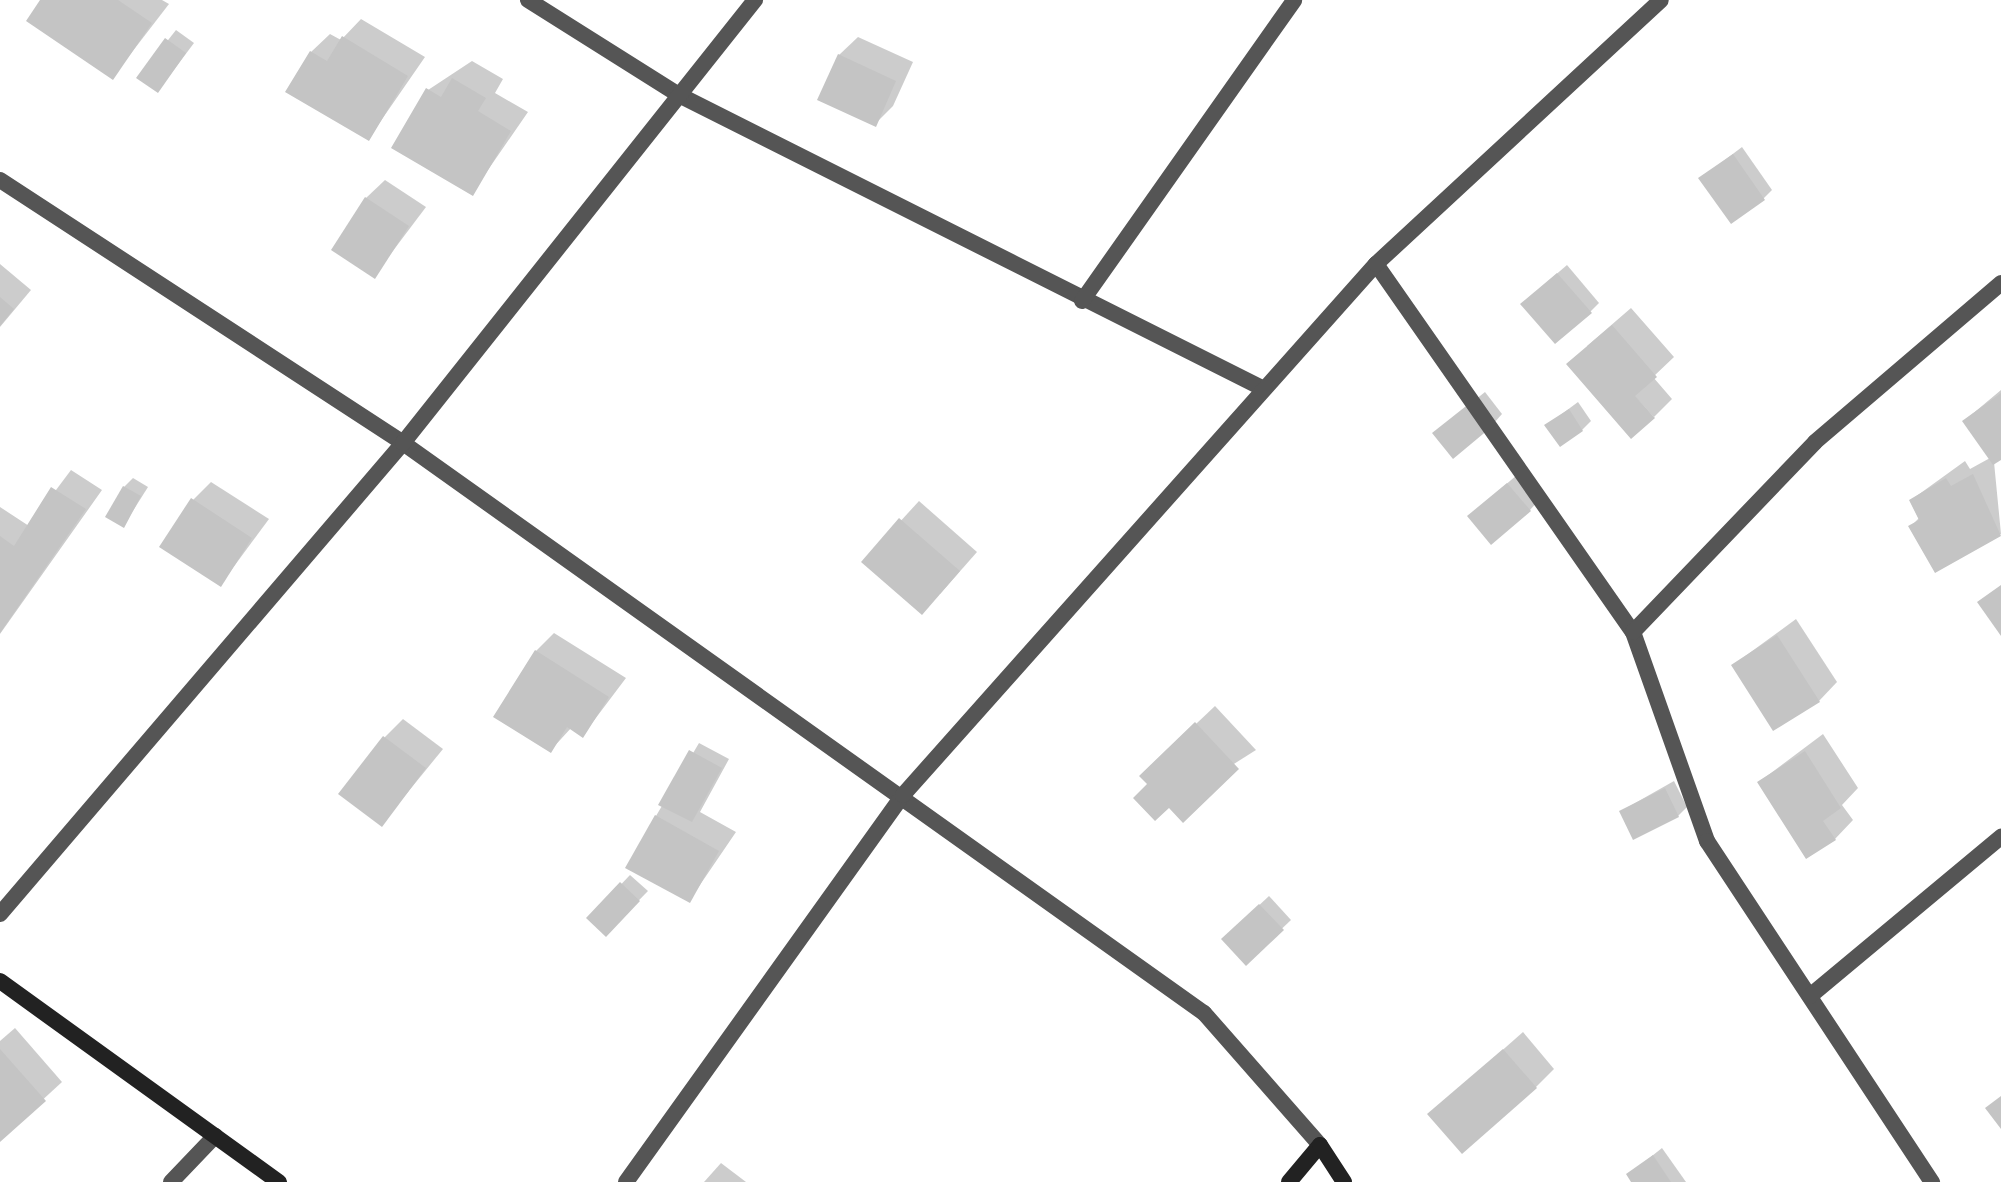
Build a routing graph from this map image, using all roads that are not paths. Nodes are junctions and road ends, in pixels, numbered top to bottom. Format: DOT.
graph roads {
  1 [pos="528,0"];
  2 [pos="755,0"];
  3 [pos="1294,0"];
  4 [pos="1661,0"];
  5 [pos="677,94"];
  6 [pos="0,180"];
  7 [pos="1376,264"];
  8 [pos="2001,283"];
  9 [pos="1082,301"];
  10 [pos="1262,388"];
  11 [pos="403,443"];
  12 [pos="1633,632"];
  13 [pos="903,795"];
  14 [pos="2001,837"];
  15 [pos="0,914"];
  16 [pos="0,981"];
  17 [pos="1810,996"];
  18 [pos="215,1136"];
  19 [pos="1320,1145"];
  20 [pos="171,1182"];
  21 [pos="279,1182"];
  22 [pos="626,1182"];
  23 [pos="1289,1182"];
  24 [pos="1344,1182"];
  25 [pos="1932,1182"];
  1 -- 5 [label="street"];
  2 -- 5 [label="street"];
  3 -- 9 [label="street"];
  4 -- 7 [label="street"];
  5 -- 9 [label="street"];
  5 -- 11 [label="street"];
  6 -- 11 [label="street"];
  7 -- 10 [label="street"];
  7 -- 12 [label="street"];
  8 -- 12 [label="street"];
  9 -- 10 [label="street"];
  10 -- 13 [label="street"];
  11 -- 13 [label="street"];
  11 -- 15 [label="street"];
  12 -- 17 [label="street"];
  13 -- 19 [label="street"];
  13 -- 22 [label="street"];
  14 -- 17 [label="street"];
  16 -- 18 [label="street"];
  17 -- 25 [label="street"];
  18 -- 20 [label="street"];
  18 -- 21 [label="street"];
  19 -- 23 [label="street"];
  19 -- 24 [label="street"];
}
